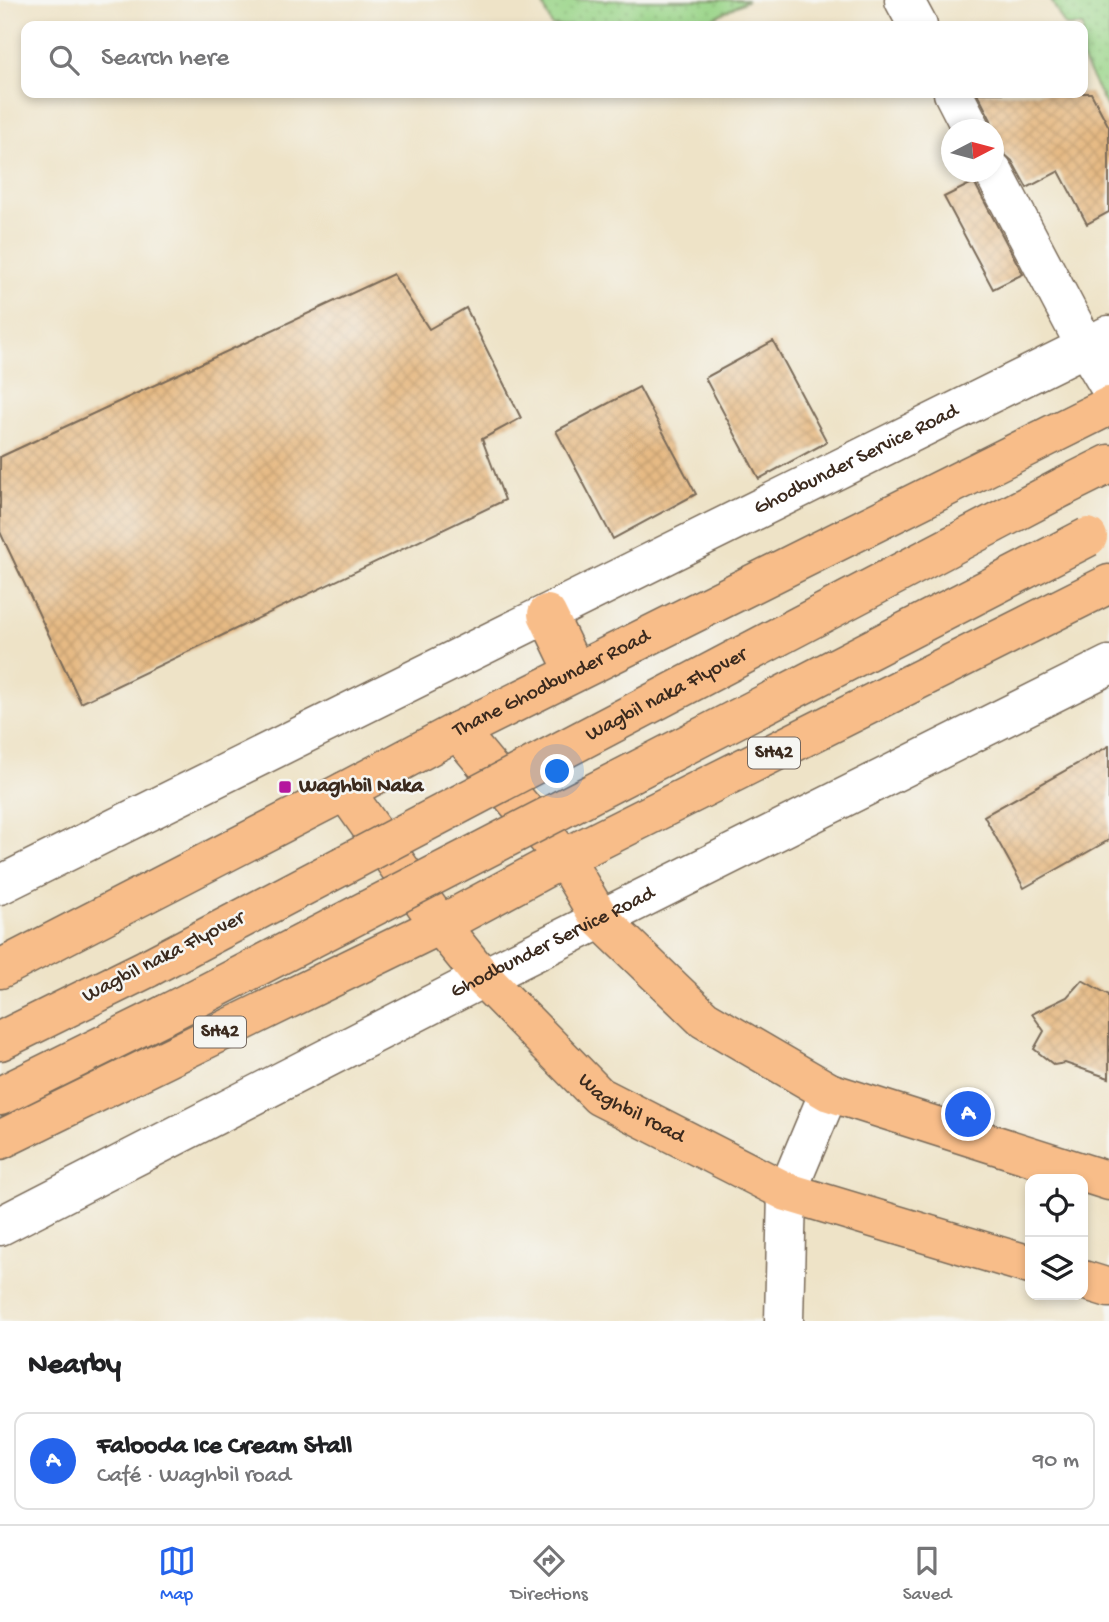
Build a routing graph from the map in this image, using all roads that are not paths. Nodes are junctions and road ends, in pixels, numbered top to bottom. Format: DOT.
graph roads {
  1 [pos="904,0"];
  2 [pos="915,21"];
  3 [pos="956,98"];
  4 [pos="966,119"];
  5 [pos="1000,182"];
  6 [pos="1098,341"];
  7 [pos="1109,386"];
  8 [pos="1109,406"];
  9 [pos="1109,464"];
  10 [pos="1109,526"];
  11 [pos="1109,584"];
  12 [pos="547,614"];
  13 [pos="1109,665"];
  14 [pos="575,672"];
  15 [pos="458,730"];
  16 [pos="345,791"];
  17 [pos="564,858"];
  18 [pos="0,885"];
  19 [pos="600,919"];
  20 [pos="440,925"];
  21 [pos="3,959"];
  22 [pos="483,978"];
  23 [pos="0,1041"];
  24 [pos="829,1092"];
  25 [pos="0,1096"];
  26 [pos="0,1140"];
  27 [pos="1109,1181"];
  28 [pos="788,1192"];
  29 [pos="0,1226"];
  30 [pos="1025,1263"];
  31 [pos="1088,1282"];
  32 [pos="1109,1288"];
  33 [pos="784,1321"];
  1 -- 2 [label="street"];
  3 -- 4 [label="street"];
  5 -- 6 [label="street"];
  6 -- 7 [label="street"];
  6 -- 12 [label="street, Ghodbunder Service Road"];
  8 -- 14 [label="main road, Thane Ghodbunder Road"];
  9 -- 23 [label="main road, Wagbil naka Flyover, bridge"];
  10 -- 25 [label="main road, bridge"];
  11 -- 17 [label="main road, SH42"];
  12 -- 14 [label="main road"];
  12 -- 18 [label="street, Ghodbunder Service Road"];
  13 -- 19 [label="street, Ghodbunder Service Road"];
  14 -- 15 [label="main road, Thane Ghodbunder Road"];
  15 -- 16 [label="main road, Thane Ghodbunder Road"];
  15 -- 17 [label="main road"];
  16 -- 20 [label="main road, Waghbil road"];
  16 -- 21 [label="main road, Thane Ghodbunder Road"];
  17 -- 19 [label="main road"];
  17 -- 20 [label="main road, SH42"];
  19 -- 22 [label="street, Ghodbunder Service Road"];
  19 -- 24 [label="main road"];
  20 -- 22 [label="main road, Waghbil road"];
  20 -- 26 [label="main road, SH42"];
  22 -- 28 [label="main road, Waghbil road"];
  22 -- 29 [label="street, Ghodbunder Service Road"];
  24 -- 27 [label="main road"];
  24 -- 28 [label="street"];
  28 -- 30 [label="main road, Waghbil road"];
  28 -- 33 [label="street"];
  31 -- 32 [label="main road"];
}
